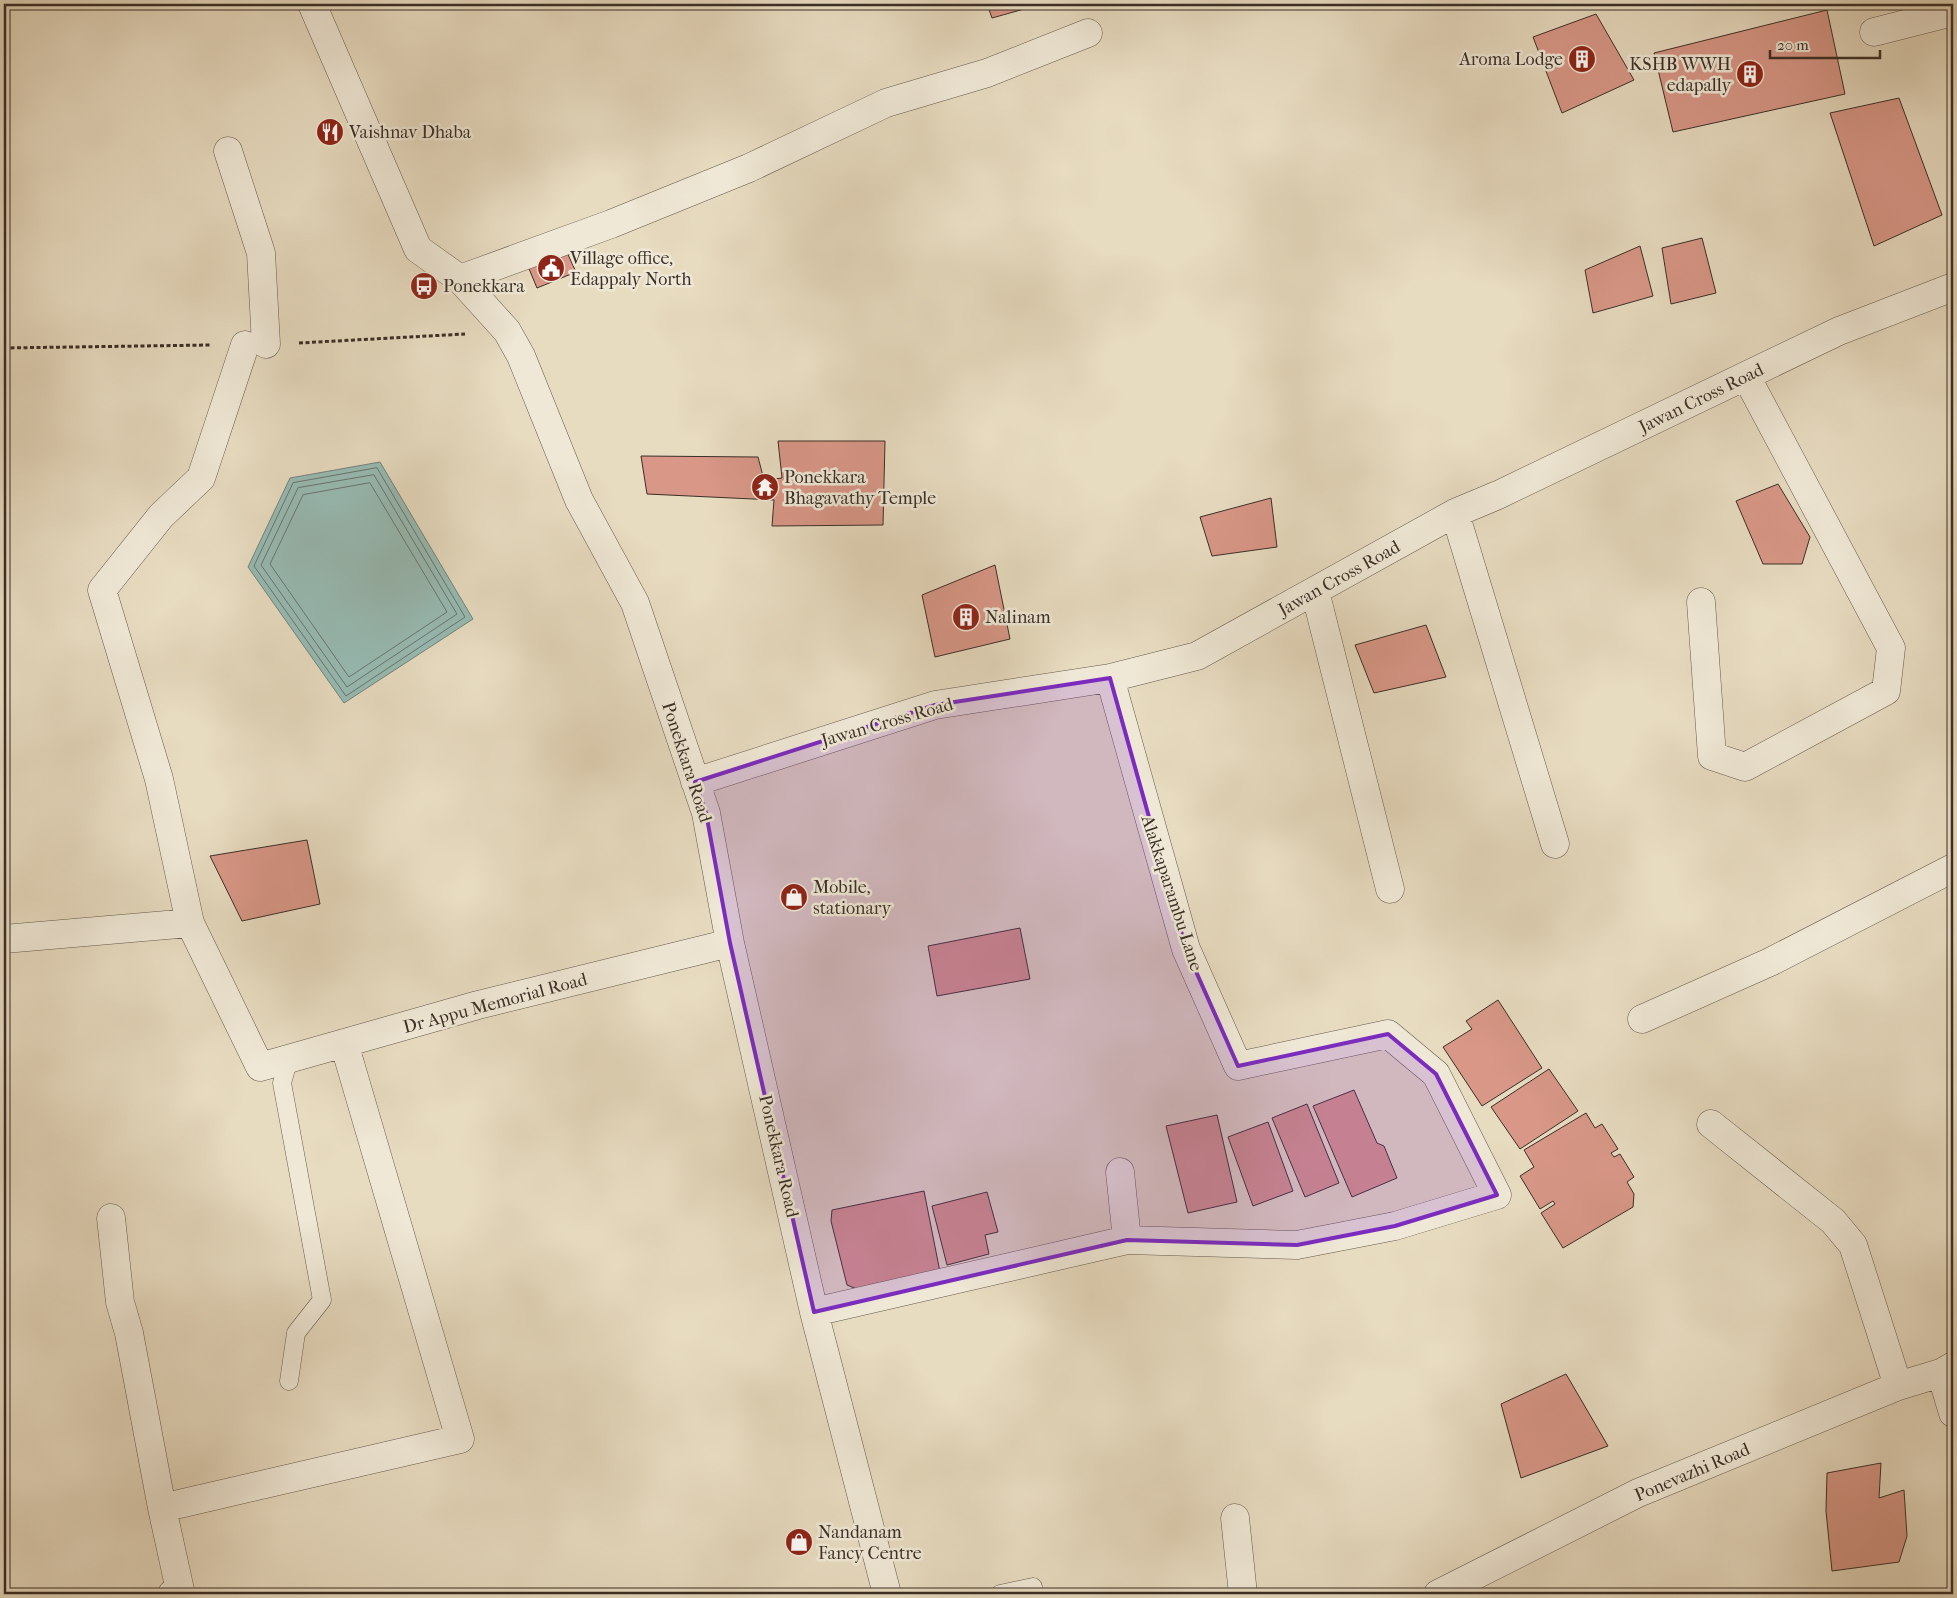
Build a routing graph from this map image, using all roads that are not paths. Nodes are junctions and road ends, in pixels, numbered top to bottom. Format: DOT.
graph roads {
  1 [pos="312,4"];
  2 [pos="1953,12"];
  3 [pos="1874,32"];
  4 [pos="1088,33"];
  5 [pos="228,151"];
  6 [pos="460,279"];
  7 [pos="1953,287"];
  8 [pos="1746,376"];
  9 [pos="1455,513"];
  10 [pos="1315,591"];
  11 [pos="1701,602"];
  12 [pos="1110,678"];
  13 [pos="695,782"];
  14 [pos="1555,844"];
  15 [pos="1953,868"];
  16 [pos="1390,889"];
  17 [pos="190,923"];
  18 [pos="4,939"];
  19 [pos="730,942"];
  20 [pos="1642,1019"];
  21 [pos="344,1043"];
  22 [pos="289,1058"];
  23 [pos="1711,1124"];
  24 [pos="1120,1172"];
  25 [pos="111,1218"];
  26 [pos="1127,1240"];
  27 [pos="814,1312"];
  28 [pos="1947,1370"];
  29 [pos="289,1381"];
  30 [pos="1898,1386"];
  31 [pos="1953,1413"];
  32 [pos="162,1508"];
  33 [pos="1235,1518"];
  34 [pos="1033,1587"];
  35 [pos="1454,1590"];
  36 [pos="172,1594"];
  37 [pos="888,1594"];
  38 [pos="1000,1594"];
  39 [pos="1242,1594"];
  1 -- 6 [label="street, Ponekkara Road"];
  2 -- 3 [label="street"];
  4 -- 6 [label="street"];
  5 -- 17 [label="street"];
  6 -- 13 [label="street, Ponekkara Road"];
  7 -- 8 [label="street, Jawan Cross Road"];
  8 -- 9 [label="street, Jawan Cross Road"];
  8 -- 11 [label="street"];
  9 -- 10 [label="street, Jawan Cross Road"];
  9 -- 14 [label="street"];
  10 -- 12 [label="street, Jawan Cross Road"];
  10 -- 16 [label="street"];
  12 -- 13 [label="street, Jawan Cross Road"];
  12 -- 26 [label="street, Alakkaparambu Lane"];
  13 -- 19 [label="street, Ponekkara Road"];
  15 -- 20 [label="street"];
  17 -- 18 [label="street"];
  17 -- 22 [label="street, Dr Appu Memorial Road"];
  19 -- 21 [label="street, Dr Appu Memorial Road"];
  19 -- 27 [label="street, Ponekkara Road"];
  21 -- 22 [label="street, Dr Appu Memorial Road"];
  21 -- 32 [label="street"];
  22 -- 29 [label="lane"];
  23 -- 30 [label="street"];
  24 -- 26 [label="street"];
  25 -- 32 [label="street"];
  26 -- 27 [label="street"];
  27 -- 37 [label="street, Ponekkara Road"];
  28 -- 30 [label="street, Ponevazhi Road"];
  28 -- 31 [label="street"];
  30 -- 35 [label="street, Ponevazhi Road"];
  32 -- 36 [label="street"];
  33 -- 39 [label="street"];
  34 -- 38 [label="lane"];
}
